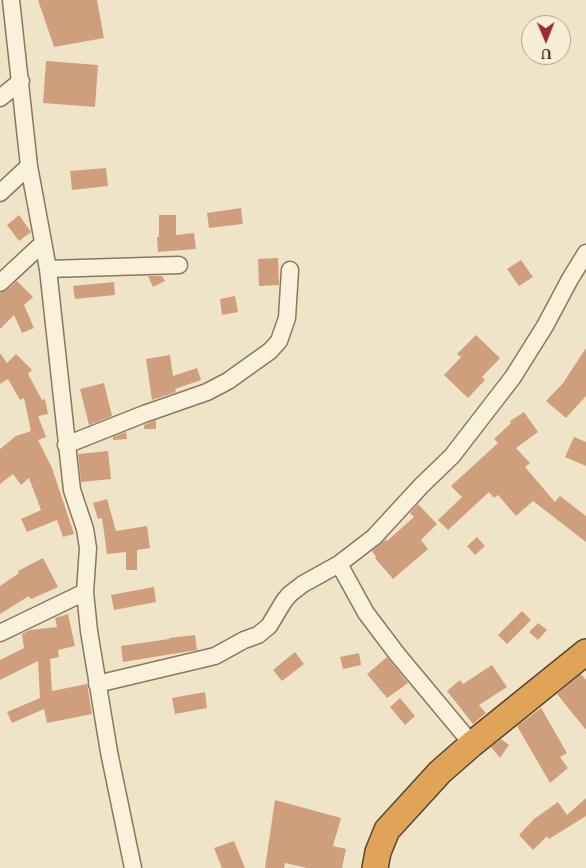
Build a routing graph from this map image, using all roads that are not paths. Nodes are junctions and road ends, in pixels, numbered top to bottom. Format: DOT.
graph roads {
  1 [pos="11,0"];
  2 [pos="21,81"];
  3 [pos="0,98"];
  4 [pos="29,166"];
  5 [pos="0,192"];
  6 [pos="43,243"];
  7 [pos="586,253"];
  8 [pos="180,265"];
  9 [pos="48,269"];
  10 [pos="290,270"];
  11 [pos="0,283"];
  12 [pos="66,445"];
  13 [pos="339,564"];
  14 [pos="85,592"];
  15 [pos="0,633"];
  16 [pos="586,652"];
  17 [pos="97,684"];
  18 [pos="472,744"];
  19 [pos="133,868"];
  20 [pos="375,868"];
  1 -- 2 [label="street"];
  2 -- 3 [label="street"];
  2 -- 4 [label="street"];
  4 -- 5 [label="street"];
  4 -- 6 [label="street"];
  6 -- 9 [label="street"];
  6 -- 11 [label="street"];
  7 -- 13 [label="street"];
  8 -- 9 [label="street"];
  9 -- 12 [label="street"];
  10 -- 12 [label="street"];
  12 -- 14 [label="street"];
  13 -- 17 [label="street"];
  13 -- 18 [label="street"];
  14 -- 15 [label="street"];
  14 -- 17 [label="street"];
  16 -- 18 [label="highway"];
  17 -- 19 [label="street"];
  18 -- 20 [label="highway"];
}
